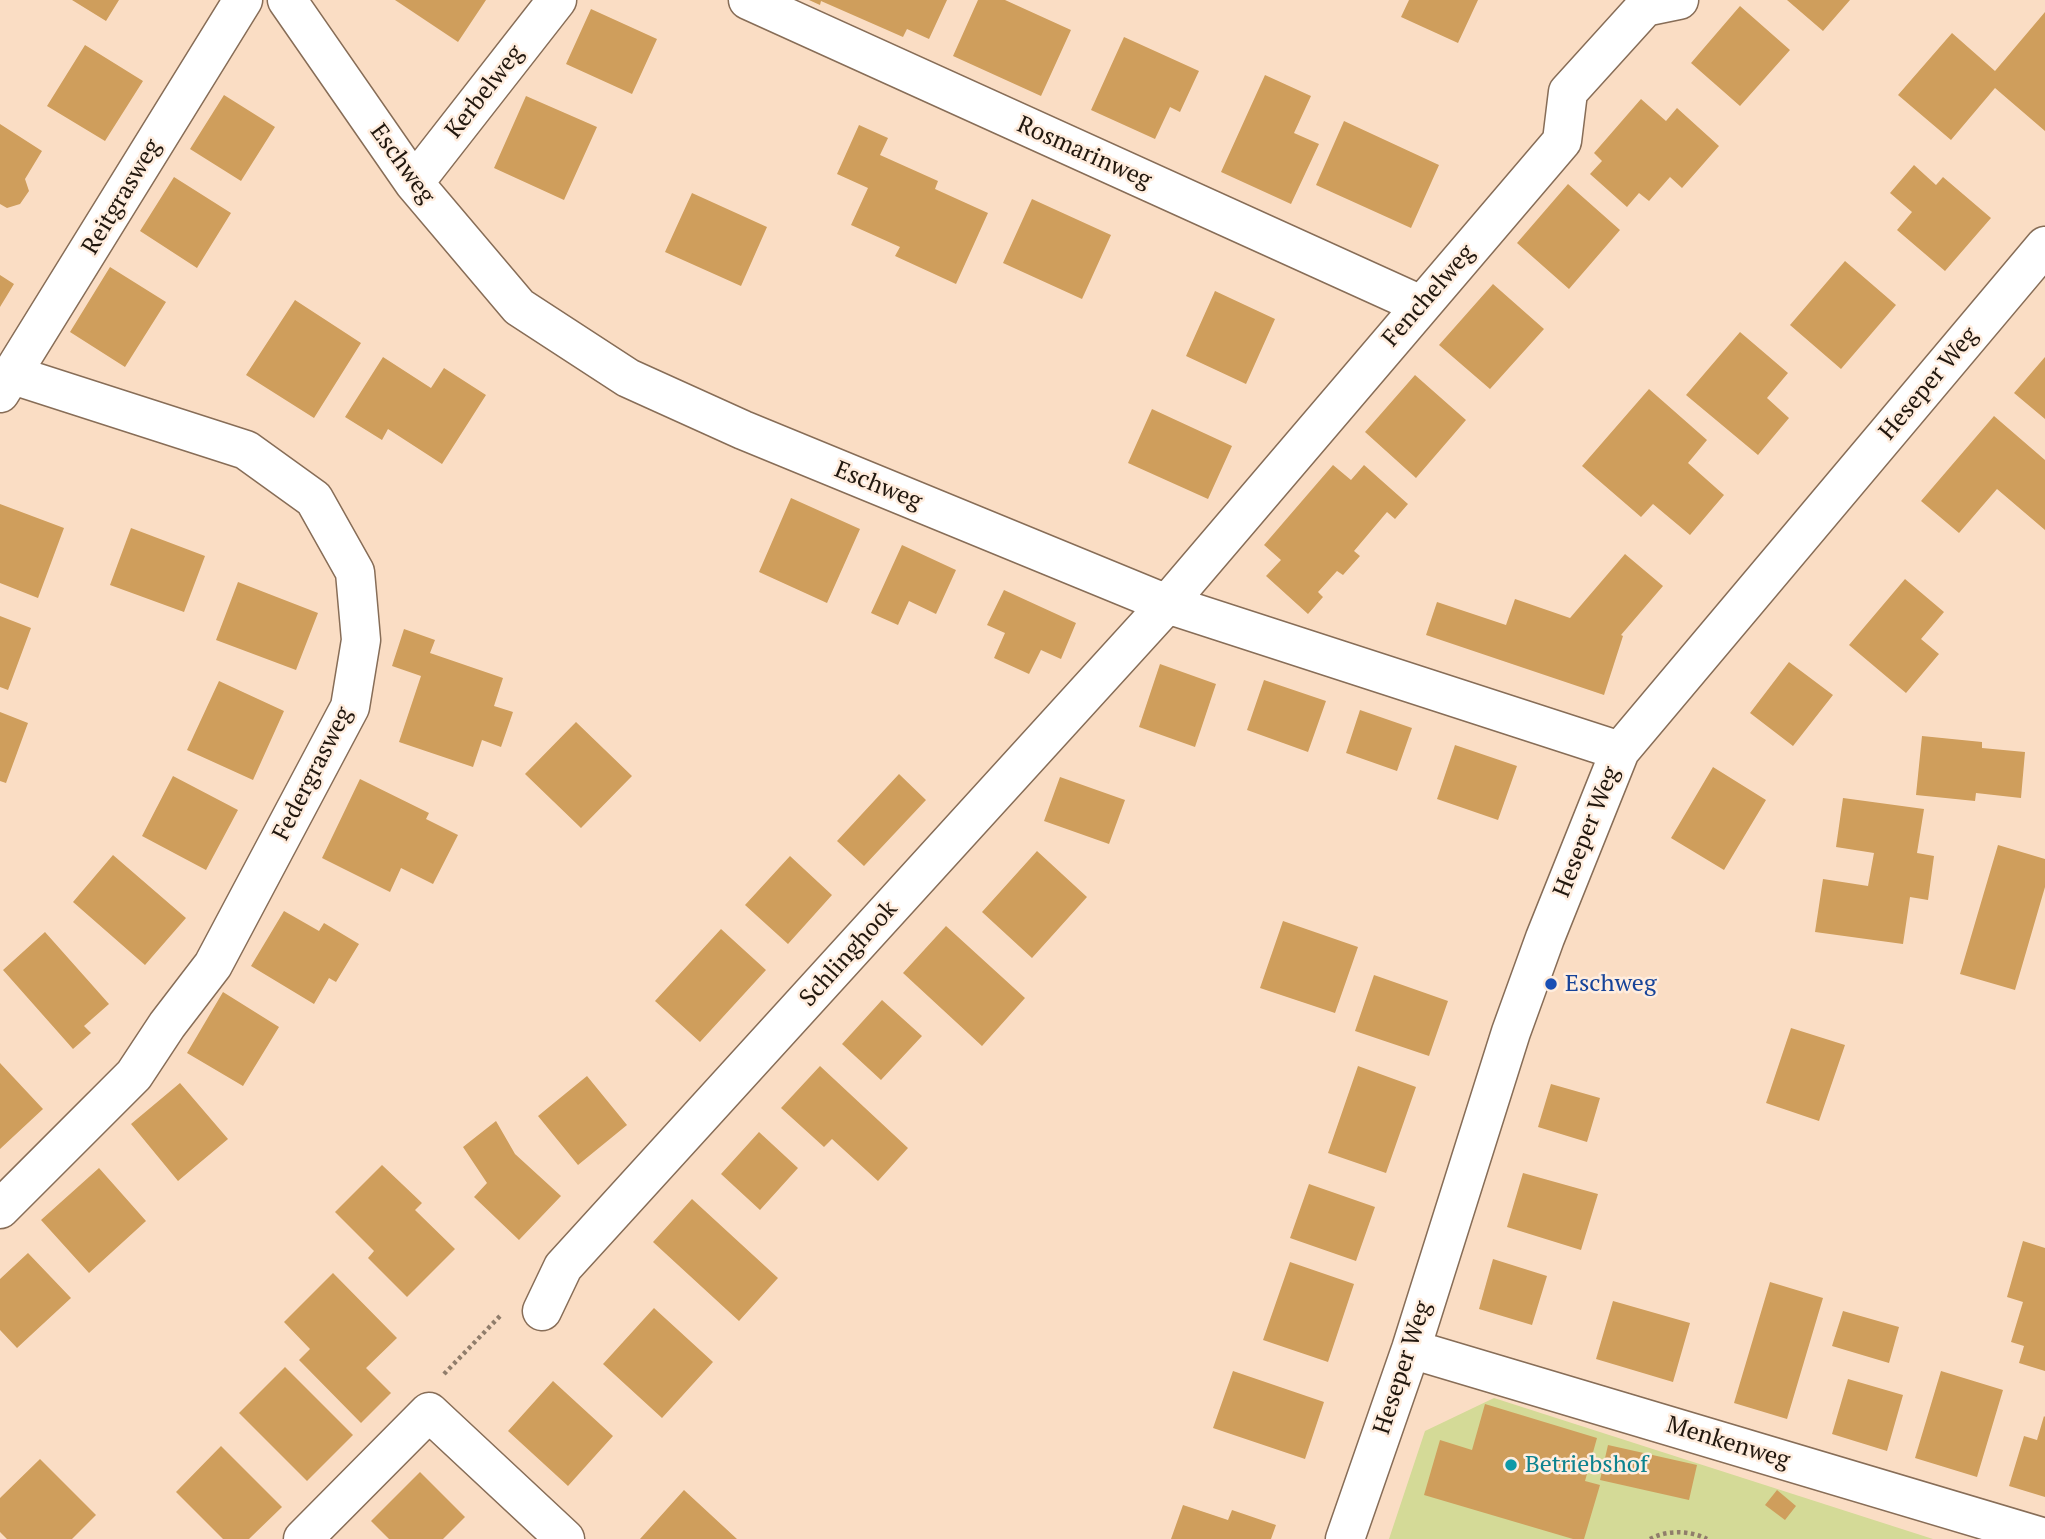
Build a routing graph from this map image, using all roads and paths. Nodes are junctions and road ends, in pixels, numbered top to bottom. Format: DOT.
graph roads {
  1 [pos="243,0"];
  2 [pos="287,0"];
  3 [pos="557,0"];
  4 [pos="748,0"];
  5 [pos="1651,2"];
  6 [pos="414,183"];
  7 [pos="2045,246"];
  8 [pos="1421,305"];
  9 [pos="6,384"];
  10 [pos="1167,604"];
  11 [pos="1620,751"];
  12 [pos="0,1209"];
  13 [pos="542,1311"];
  14 [pos="1411,1349"];
  15 [pos="429,1412"];
  16 [pos="2045,1538"];
  17 [pos="303,1539"];
  18 [pos="565,1539"];
  19 [pos="1345,1539"];
  20 [pos="1650,1539"];
  21 [pos="1707,1539"];
  1 -- 9 [label="street, Reitgrasweg"];
  2 -- 6 [label="street, Eschweg"];
  3 -- 6 [label="street, Kerbelweg"];
  4 -- 8 [label="street, Rosmarinweg"];
  5 -- 8 [label="street, Fenchelweg"];
  6 -- 10 [label="street, Eschweg"];
  7 -- 11 [label="street, Heseper Weg"];
  8 -- 10 [label="street, Fenchelweg"];
  9 -- 12 [label="street, Federgrasweg"];
  10 -- 11 [label="street, Eschweg"];
  10 -- 13 [label="street, Schlinghook"];
  11 -- 14 [label="street, Heseper Weg"];
  13 -- 15 [label="path"];
  14 -- 16 [label="street, Menkenweg"];
  14 -- 19 [label="street, Heseper Weg"];
  15 -- 17 [label="street"];
  15 -- 18 [label="street"];
  20 -- 21 [label="path"];
}
